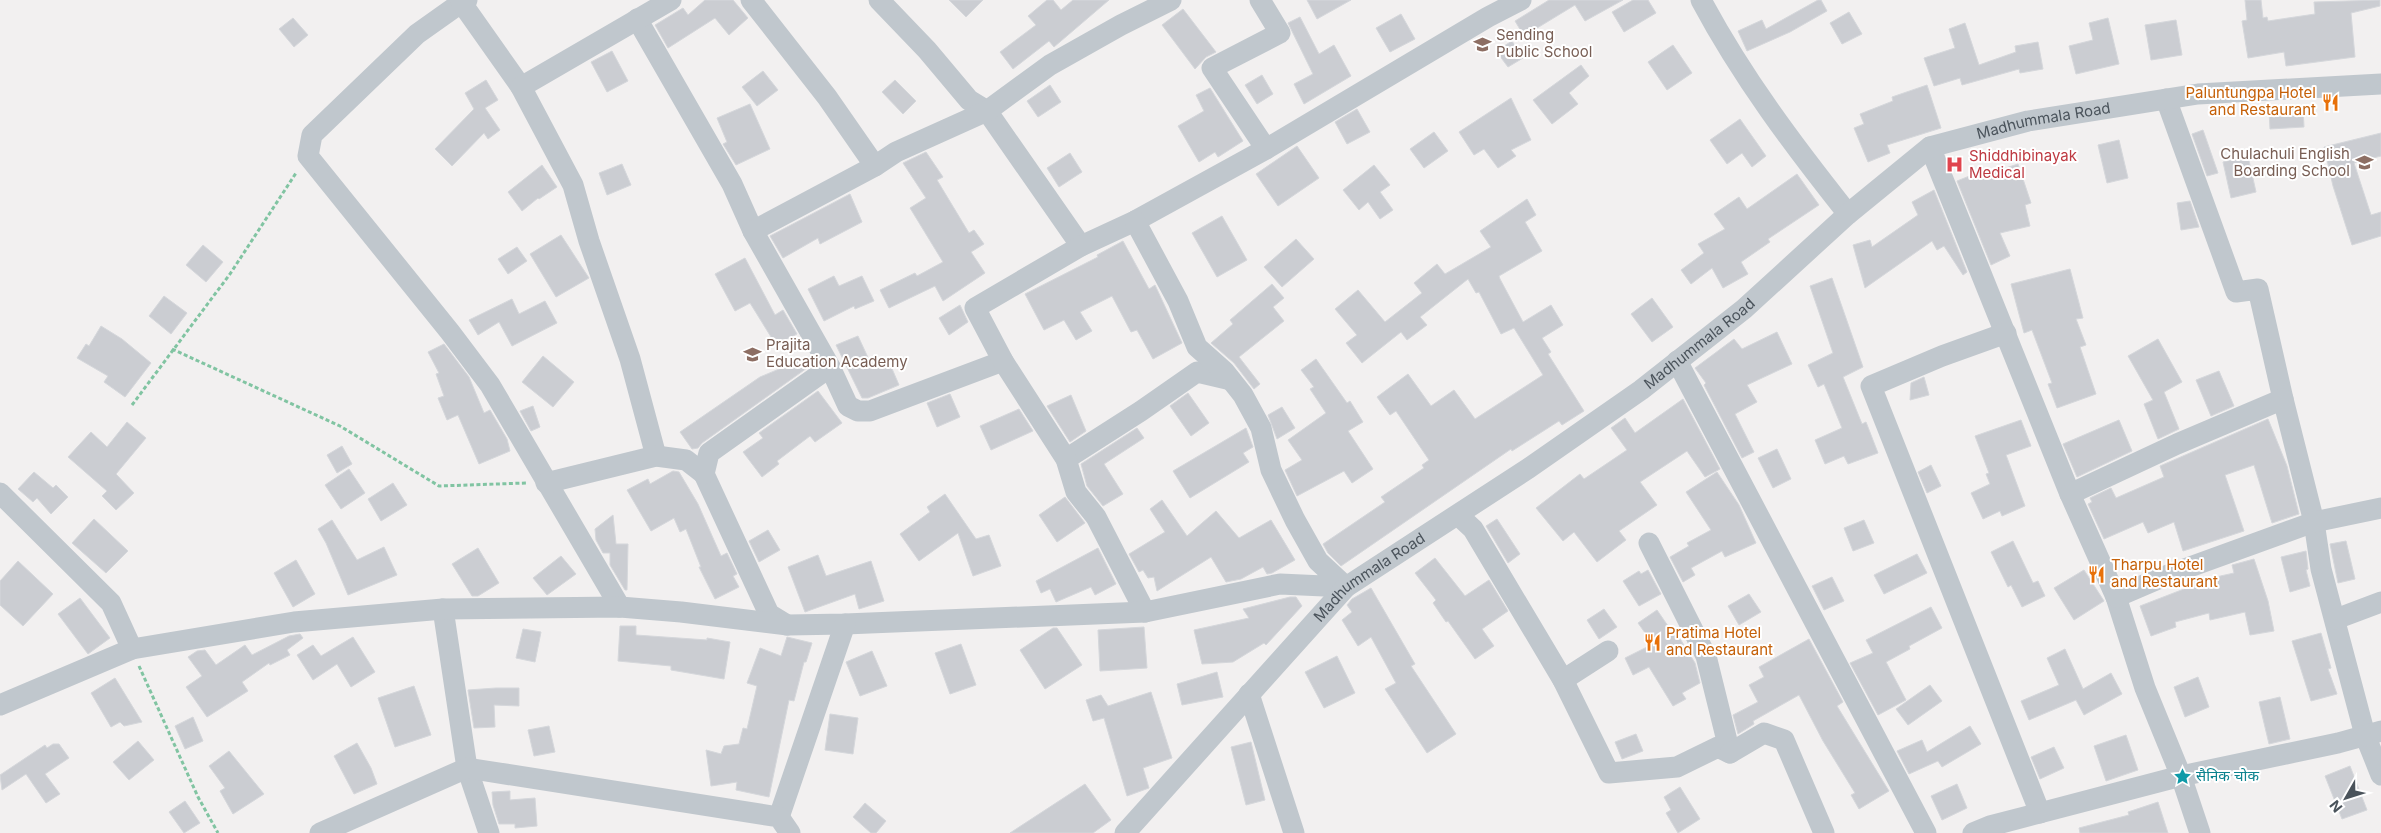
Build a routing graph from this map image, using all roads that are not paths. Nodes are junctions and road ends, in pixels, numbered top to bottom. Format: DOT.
graph roads {
  1 [pos="670,0"];
  2 [pos="751,0"];
  3 [pos="879,0"];
  4 [pos="1171,0"];
  5 [pos="1260,0"];
  6 [pos="1521,0"];
  7 [pos="1701,0"];
  8 [pos="464,1"];
  9 [pos="637,19"];
  10 [pos="2381,84"];
  11 [pos="521,87"];
  12 [pos="2166,100"];
  13 [pos="987,111"];
  14 [pos="1930,146"];
  15 [pos="1266,148"];
  16 [pos="875,166"];
  17 [pos="1848,214"];
  18 [pos="1135,220"];
  19 [pos="753,231"];
  20 [pos="1081,246"];
  21 [pos="2006,334"];
  22 [pos="1003,361"];
  23 [pos="1678,361"];
  24 [pos="830,367"];
  25 [pos="1231,380"];
  26 [pos="2283,398"];
  27 [pos="656,456"];
  28 [pos="1066,459"];
  29 [pos="704,474"];
  30 [pos="546,483"];
  31 [pos="0,493"];
  32 [pos="2070,494"];
  33 [pos="2381,508"];
  34 [pos="1458,514"];
  35 [pos="2314,522"];
  36 [pos="1649,543"];
  37 [pos="1346,588"];
  38 [pos="2116,597"];
  39 [pos="2381,602"];
  40 [pos="620,607"];
  41 [pos="443,610"];
  42 [pos="1145,612"];
  43 [pos="2336,619"];
  44 [pos="845,624"];
  45 [pos="788,626"];
  46 [pos="132,649"];
  47 [pos="1608,651"];
  48 [pos="1563,680"];
  49 [pos="1249,694"];
  50 [pos="0,705"];
  51 [pos="2373,733"];
  52 [pos="1730,753"];
  53 [pos="467,768"];
  54 [pos="2381,775"];
  55 [pos="2181,776"];
  56 [pos="2040,812"];
  57 [pos="784,825"];
  58 [pos="1133,830"];
  59 [pos="320,833"];
  60 [pos="489,833"];
  61 [pos="1294,833"];
  62 [pos="1824,833"];
  63 [pos="1926,833"];
  64 [pos="1972,833"];
  65 [pos="2200,833"];
  1 -- 9 [label="street"];
  2 -- 16 [label="street"];
  3 -- 13 [label="street"];
  4 -- 13 [label="street"];
  5 -- 15 [label="street"];
  6 -- 15 [label="street"];
  7 -- 17 [label="street"];
  8 -- 11 [label="street"];
  8 -- 30 [label="street"];
  9 -- 11 [label="street"];
  9 -- 19 [label="street"];
  10 -- 12 [label="street, Madhummala Road"];
  11 -- 27 [label="street"];
  12 -- 14 [label="street, Madhummala Road"];
  12 -- 26 [label="street"];
  13 -- 16 [label="street"];
  13 -- 20 [label="street"];
  14 -- 17 [label="street, Madhummala Road"];
  14 -- 21 [label="street"];
  15 -- 18 [label="street"];
  16 -- 19 [label="street"];
  17 -- 23 [label="street, Madhummala Road"];
  18 -- 20 [label="street"];
  18 -- 25 [label="street"];
  19 -- 24 [label="street"];
  20 -- 22 [label="street"];
  21 -- 32 [label="street"];
  21 -- 56 [label="street"];
  22 -- 24 [label="street"];
  22 -- 28 [label="street"];
  23 -- 34 [label="street, Madhummala Road"];
  23 -- 63 [label="street"];
  24 -- 29 [label="street"];
  25 -- 28 [label="street"];
  25 -- 37 [label="street"];
  26 -- 32 [label="street"];
  26 -- 35 [label="street"];
  27 -- 29 [label="street"];
  27 -- 30 [label="street"];
  28 -- 42 [label="street"];
  29 -- 45 [label="street"];
  30 -- 40 [label="street"];
  31 -- 46 [label="street"];
  32 -- 38 [label="street"];
  33 -- 35 [label="street"];
  34 -- 37 [label="street, Madhummala Road"];
  34 -- 48 [label="street"];
  35 -- 38 [label="street"];
  35 -- 43 [label="street"];
  36 -- 52 [label="street"];
  37 -- 42 [label="street"];
  37 -- 49 [label="street, Madhummala Road"];
  38 -- 55 [label="street"];
  39 -- 43 [label="street"];
  40 -- 41 [label="street"];
  40 -- 45 [label="street"];
  41 -- 46 [label="street"];
  41 -- 53 [label="street"];
  42 -- 44 [label="street"];
  43 -- 51 [label="street"];
  44 -- 45 [label="street"];
  44 -- 57 [label="street"];
  46 -- 50 [label="street"];
  47 -- 48 [label="street"];
  48 -- 52 [label="street"];
  49 -- 58 [label="street, Madhummala Road"];
  49 -- 61 [label="street"];
  51 -- 54 [label="street"];
  51 -- 55 [label="street"];
  52 -- 62 [label="street"];
  53 -- 57 [label="street"];
  53 -- 59 [label="street"];
  53 -- 60 [label="street"];
  55 -- 56 [label="street"];
  55 -- 65 [label="street"];
  56 -- 64 [label="street"];
}
